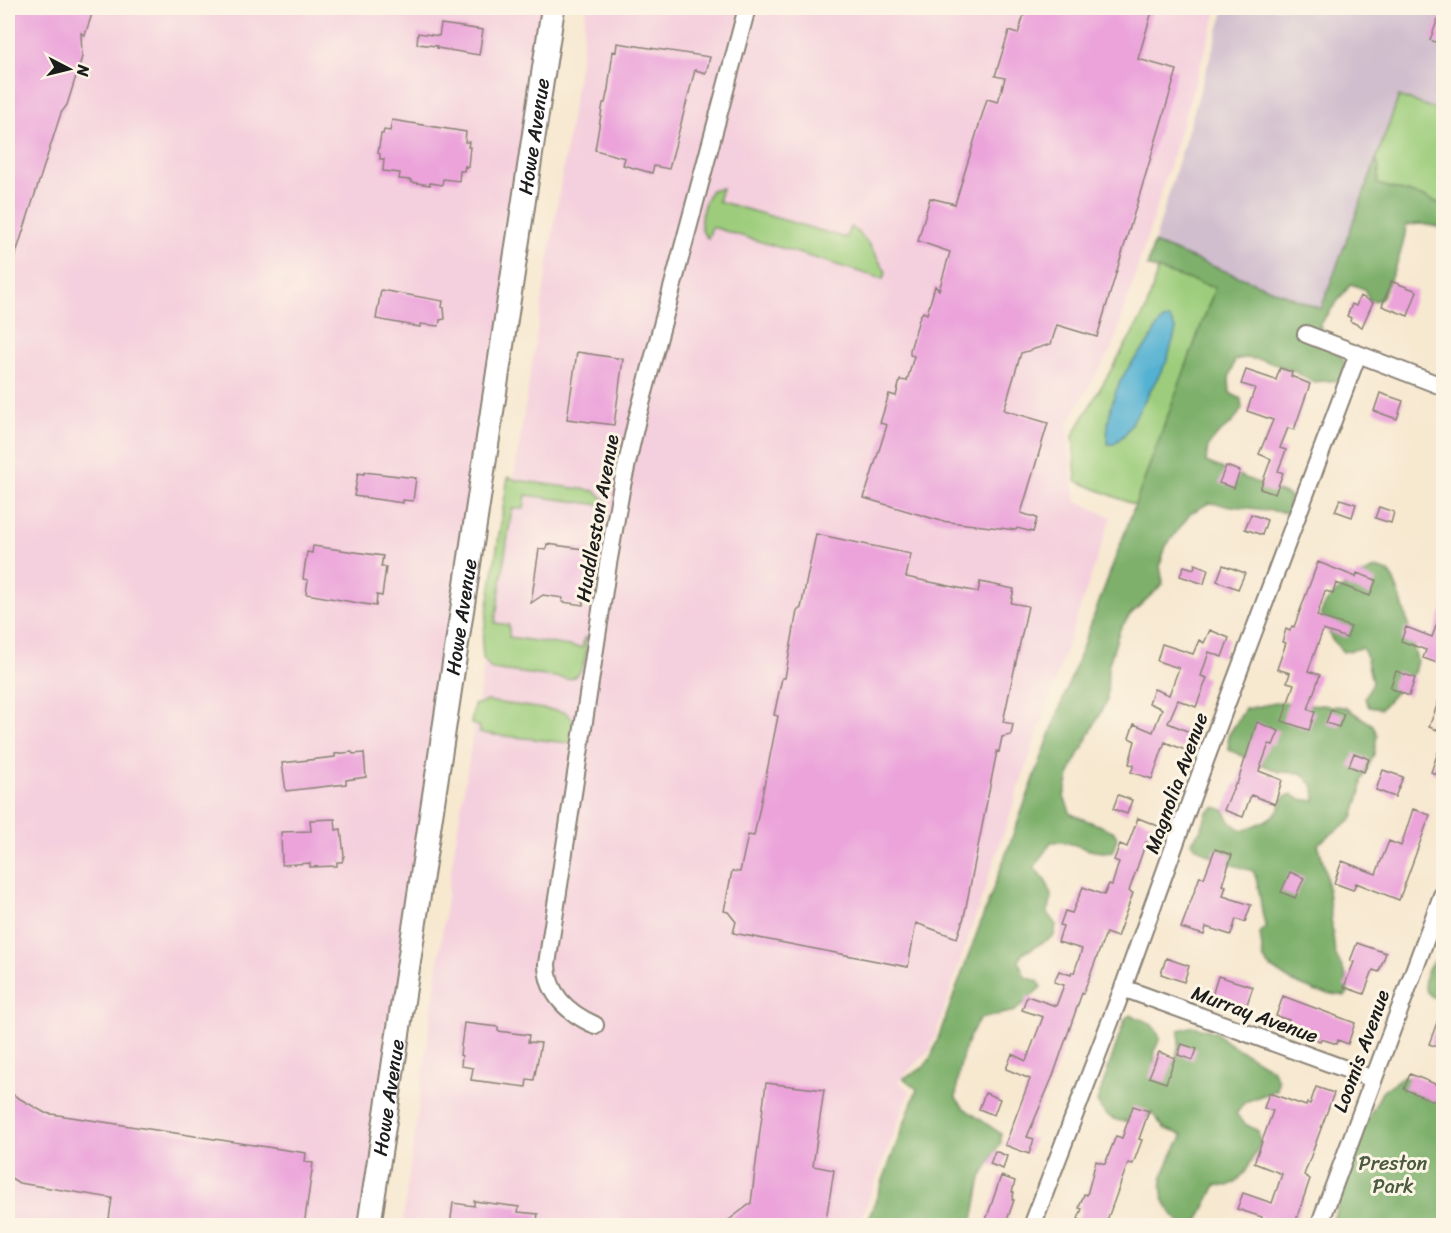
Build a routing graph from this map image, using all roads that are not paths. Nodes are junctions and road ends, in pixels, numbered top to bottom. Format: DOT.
graph roads {
  1 [pos="553,8"];
  2 [pos="747,8"];
  3 [pos="1306,334"];
  4 [pos="1358,354"];
  5 [pos="1443,387"];
  6 [pos="1443,890"];
  7 [pos="1123,988"];
  8 [pos="595,1025"];
  9 [pos="1373,1079"];
  10 [pos="369,1226"];
  11 [pos="1032,1226"];
  12 [pos="1319,1226"];
  1 -- 10 [label="street, Howe Avenue"];
  2 -- 8 [label="street, Huddleston Avenue"];
  3 -- 4 [label="street"];
  4 -- 5 [label="street"];
  4 -- 7 [label="street, Magnolia Avenue"];
  6 -- 9 [label="street, Loomis Avenue"];
  7 -- 9 [label="street, Murray Avenue"];
  7 -- 11 [label="street, Magnolia Avenue"];
  9 -- 12 [label="street, Loomis Avenue"];
}
